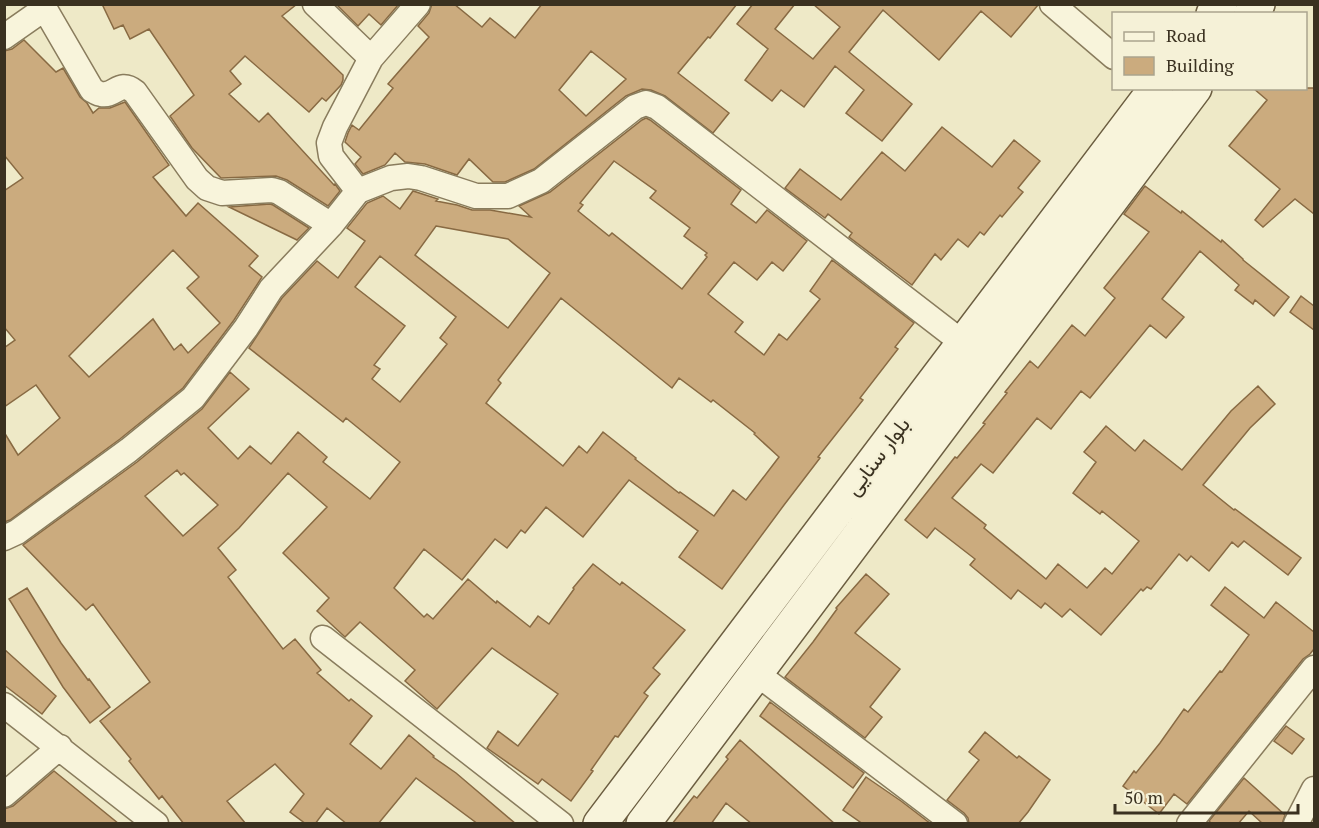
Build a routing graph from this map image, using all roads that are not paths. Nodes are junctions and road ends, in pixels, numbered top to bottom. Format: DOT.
graph roads {
  1 [pos="315,4"];
  2 [pos="418,4"];
  3 [pos="1052,4"];
  4 [pos="43,7"];
  5 [pos="4,37"];
  6 [pos="1112,56"];
  7 [pos="371,58"];
  8 [pos="1153,90"];
  9 [pos="1193,90"];
  10 [pos="358,191"];
  11 [pos="331,225"];
  12 [pos="963,342"];
  13 [pos="6,535"];
  14 [pos="323,638"];
  15 [pos="1314,668"];
  16 [pos="756,673"];
  17 [pos="4,705"];
  18 [pos="60,747"];
  19 [pos="1314,789"];
  20 [pos="4,795"];
  21 [pos="156,824"];
  22 [pos="561,824"];
  23 [pos="600,824"];
  24 [pos="643,824"];
  25 [pos="955,824"];
  26 [pos="1189,824"];
  27 [pos="1296,824"];
  1 -- 7 [label="street"];
  2 -- 7 [label="street"];
  3 -- 6 [label="street"];
  4 -- 5 [label="street"];
  4 -- 11 [label="street"];
  7 -- 10 [label="street"];
  8 -- 12 [label="main road, بلوار سنایی"];
  9 -- 16 [label="main road, بلوار سنایی"];
  10 -- 11 [label="street"];
  10 -- 12 [label="street"];
  11 -- 13 [label="street"];
  12 -- 23 [label="main road, بلوار سنایی"];
  14 -- 22 [label="street"];
  15 -- 26 [label="street"];
  16 -- 24 [label="main road, بلوار سنایی"];
  16 -- 25 [label="street"];
  17 -- 18 [label="street"];
  18 -- 20 [label="street"];
  18 -- 21 [label="street"];
  19 -- 27 [label="street"];
}
